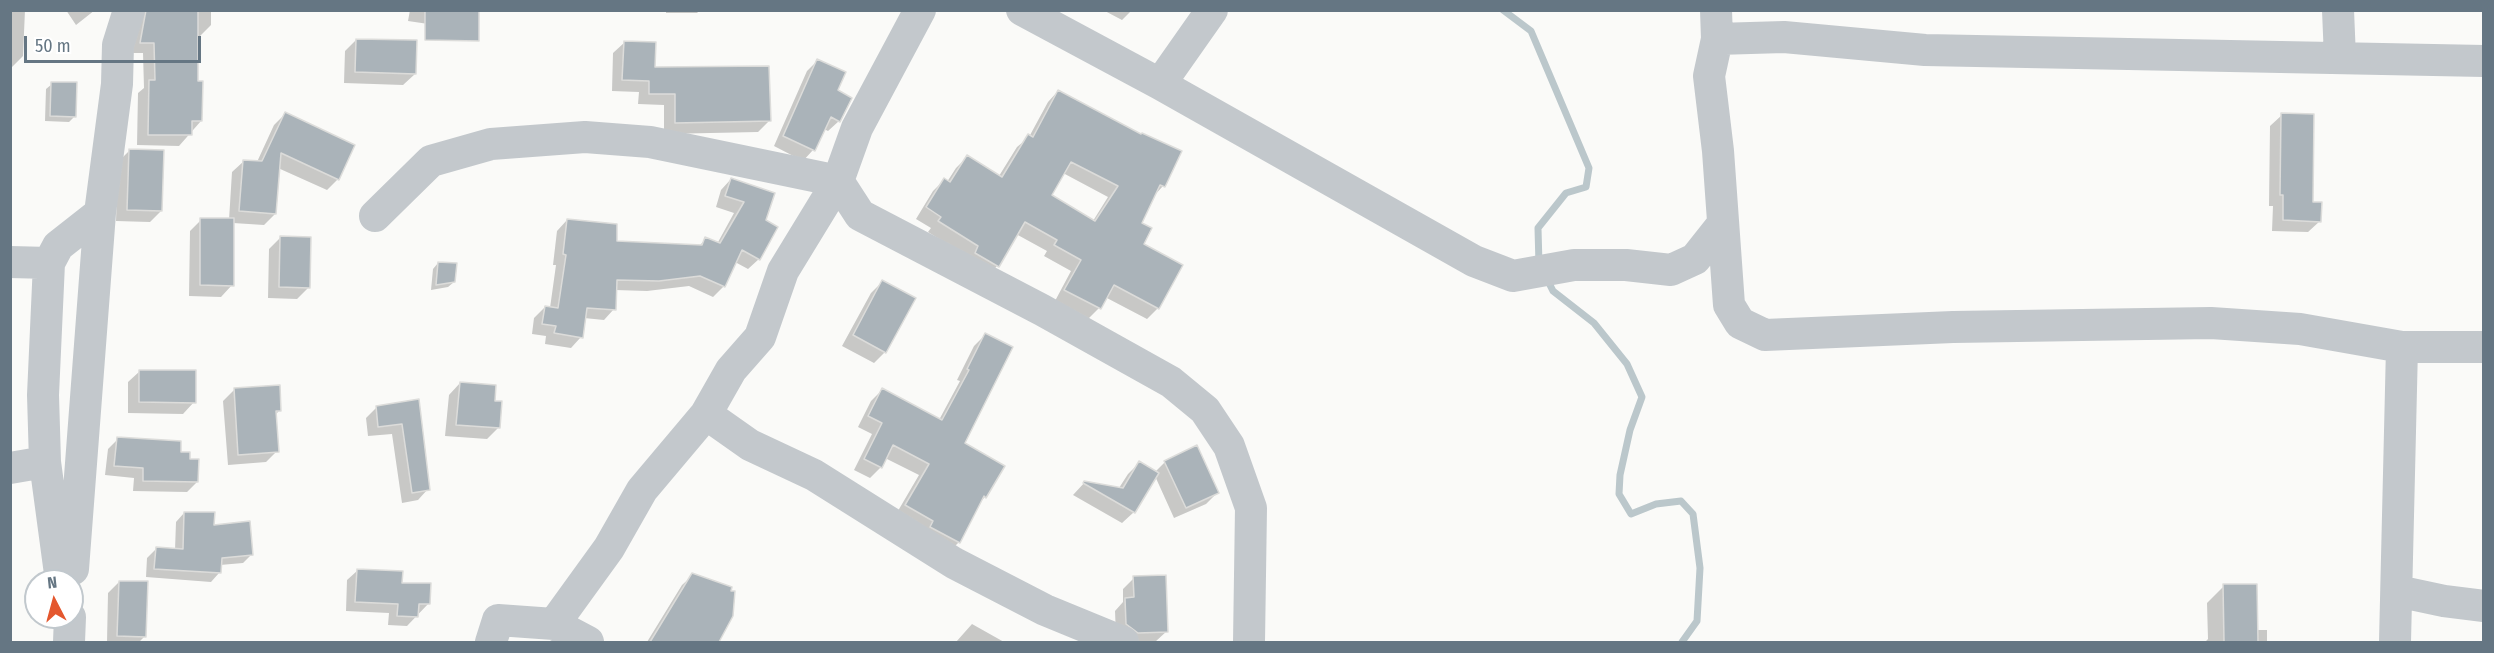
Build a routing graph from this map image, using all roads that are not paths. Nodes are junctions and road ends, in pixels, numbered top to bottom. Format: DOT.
graph roads {
  1 [pos="129,10"];
  2 [pos="920,10"];
  3 [pos="1022,10"];
  4 [pos="1212,10"];
  5 [pos="2338,10"];
  6 [pos="1717,25"];
  7 [pos="2340,58"];
  8 [pos="2484,61"];
  9 [pos="1160,84"];
  10 [pos="838,181"];
  11 [pos="100,213"];
  12 [pos="375,216"];
  13 [pos="1722,225"];
  14 [pos="10,262"];
  15 [pos="49,263"];
  16 [pos="2402,347"];
  17 [pos="2484,347"];
  18 [pos="706,414"];
  19 [pos="45,462"];
  20 [pos="10,468"];
  21 [pos="59,569"];
  22 [pos="73,569"];
  23 [pos="2397,591"];
  24 [pos="2484,606"];
  25 [pos="554,624"];
  26 [pos="491,642"];
  27 [pos="588,642"];
  28 [pos="1123,642"];
  29 [pos="1249,642"];
  30 [pos="2395,642"];
  1 -- 11 [label="street"];
  2 -- 10 [label="street"];
  3 -- 9 [label="street"];
  4 -- 9 [label="street"];
  5 -- 7 [label="street"];
  6 -- 7 [label="street"];
  6 -- 13 [label="street"];
  7 -- 8 [label="street"];
  9 -- 13 [label="street"];
  10 -- 12 [label="street"];
  10 -- 18 [label="street"];
  10 -- 29 [label="street"];
  11 -- 15 [label="street"];
  11 -- 22 [label="street"];
  13 -- 16 [label="street"];
  14 -- 15 [label="street"];
  15 -- 19 [label="street"];
  16 -- 17 [label="street"];
  16 -- 23 [label="street"];
  18 -- 25 [label="street"];
  18 -- 28 [label="street"];
  19 -- 20 [label="street"];
  19 -- 21 [label="street"];
  23 -- 24 [label="street"];
  23 -- 30 [label="street"];
  25 -- 26 [label="street"];
  25 -- 27 [label="street"];
}
